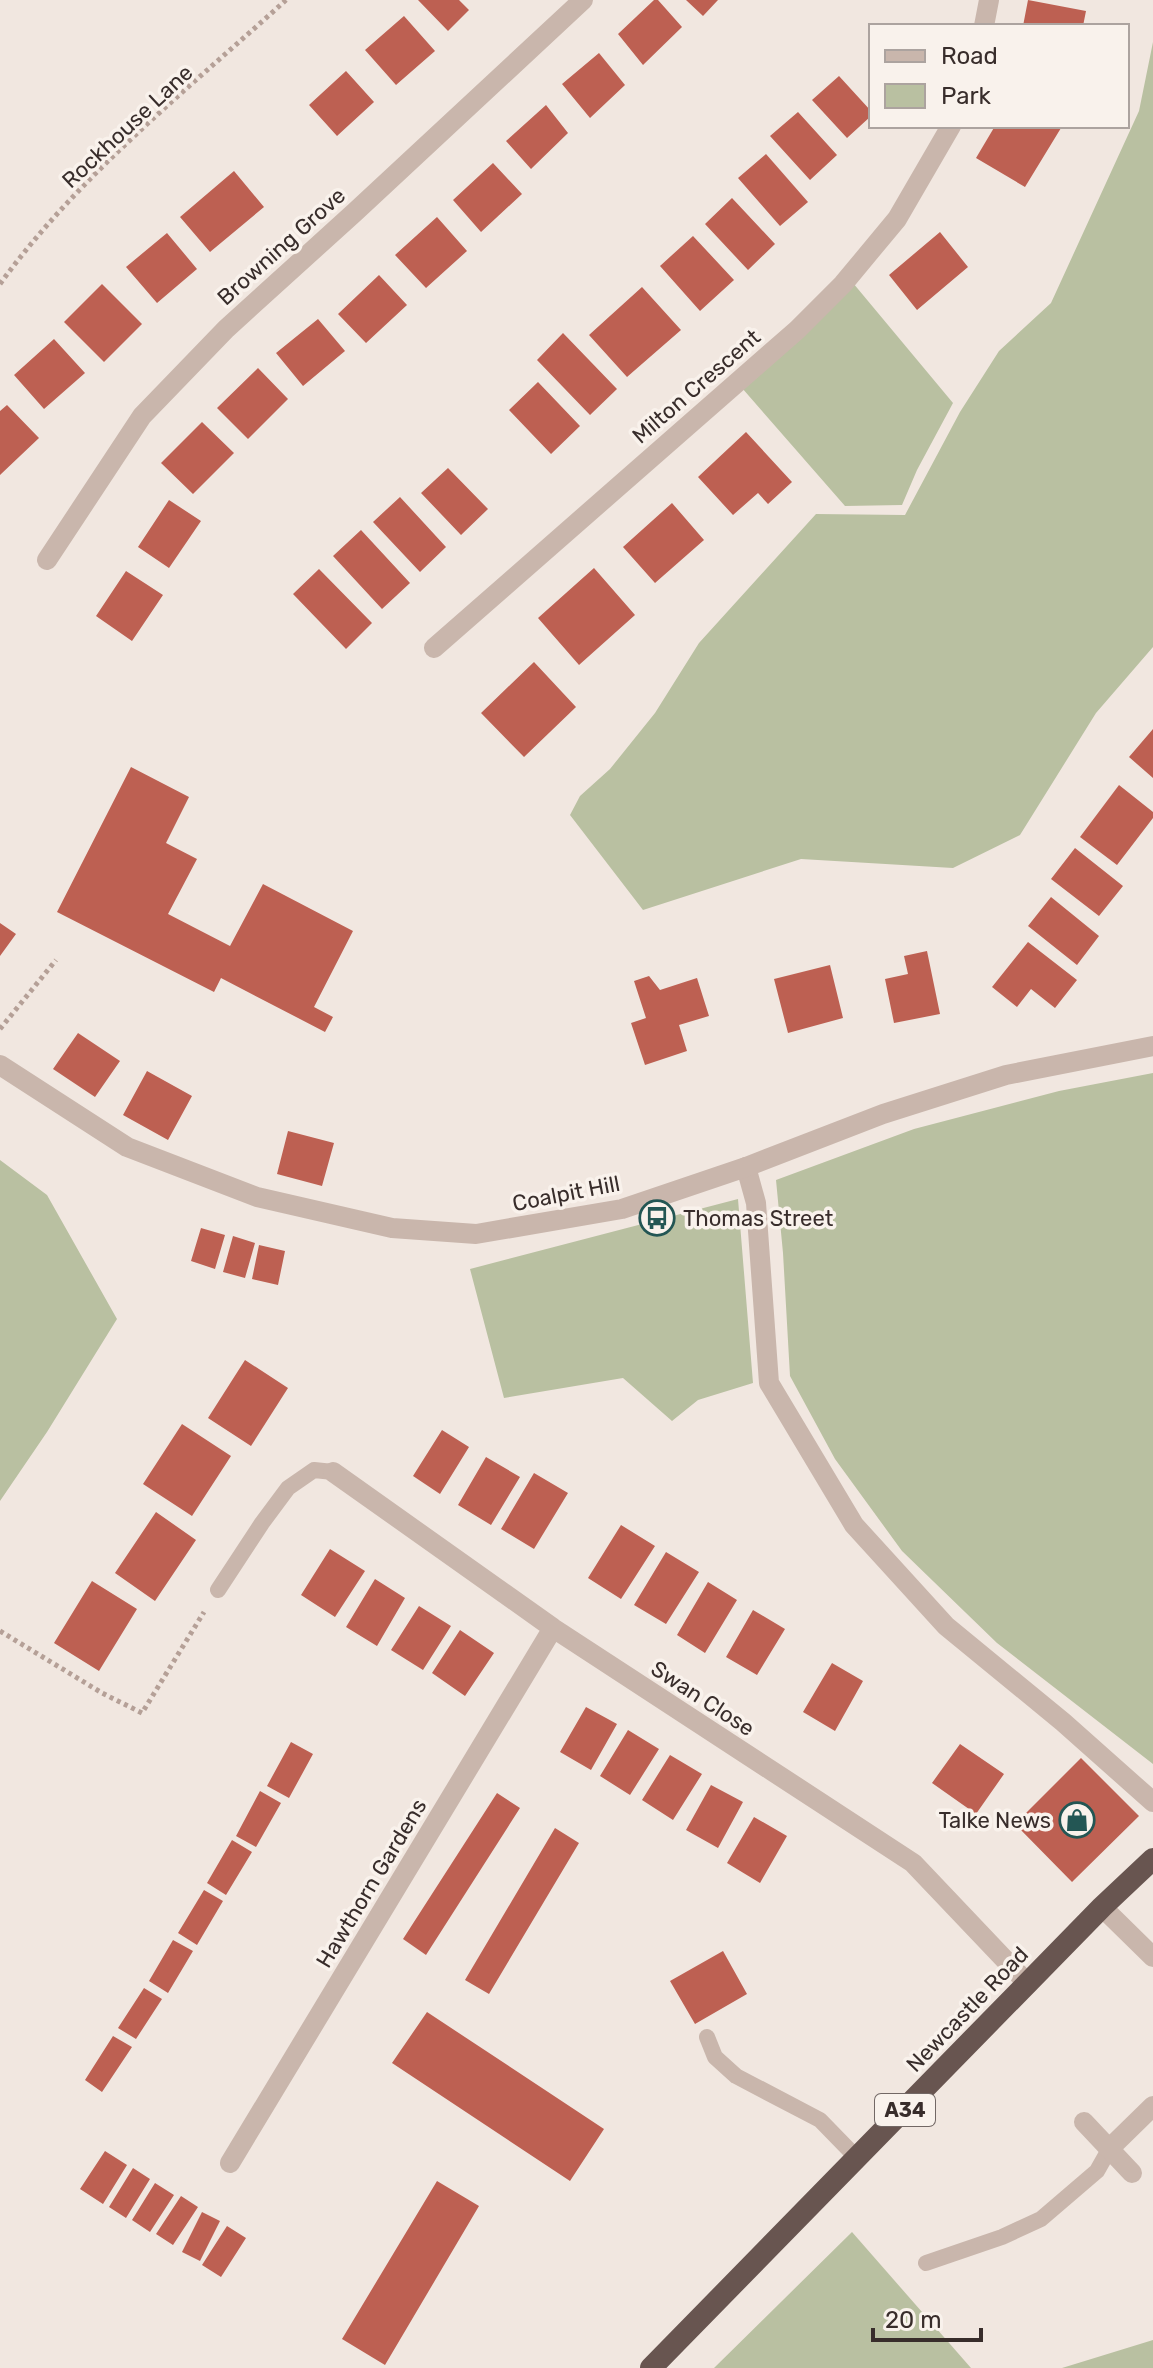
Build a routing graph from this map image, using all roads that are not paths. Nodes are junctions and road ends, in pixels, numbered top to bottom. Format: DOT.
graph roads {
  1 [pos="583,0"];
  2 [pos="989,0"];
  3 [pos="984,24"];
  4 [pos="950,128"];
  5 [pos="47,560"];
  6 [pos="434,648"];
  7 [pos="1153,1046"];
  8 [pos="0,1065"];
  9 [pos="746,1167"];
  10 [pos="333,1472"];
  11 [pos="218,1590"];
  12 [pos="553,1628"];
  13 [pos="1153,1802"];
  14 [pos="1153,1859"];
  15 [pos="1102,1907"];
  16 [pos="1153,1957"];
  17 [pos="1028,1984"];
  18 [pos="707,2037"];
  19 [pos="1153,2106"];
  20 [pos="1084,2122"];
  21 [pos="1110,2148"];
  22 [pos="857,2158"];
  23 [pos="230,2163"];
  24 [pos="1132,2173"];
  25 [pos="926,2263"];
  26 [pos="651,2368"];
  1 -- 5 [label="street, Browning Grove"];
  2 -- 3 [label="street"];
  4 -- 6 [label="street, Milton Crescent"];
  7 -- 9 [label="street, Coalpit Hill"];
  8 -- 9 [label="street, Coalpit Hill"];
  9 -- 13 [label="street"];
  10 -- 11 [label="lane"];
  10 -- 12 [label="street, Swan Close"];
  12 -- 17 [label="street, Swan Close"];
  12 -- 23 [label="street, Hawthorn Gardens"];
  14 -- 15 [label="highway, Newcastle Road / A34"];
  15 -- 16 [label="street"];
  15 -- 17 [label="highway, Newcastle Road / A34"];
  17 -- 22 [label="highway, Newcastle Road / A34"];
  18 -- 22 [label="lane"];
  19 -- 21 [label="street"];
  20 -- 21 [label="street"];
  21 -- 24 [label="street"];
  21 -- 25 [label="lane"];
  22 -- 26 [label="highway, Newcastle Road / A34"];
}
